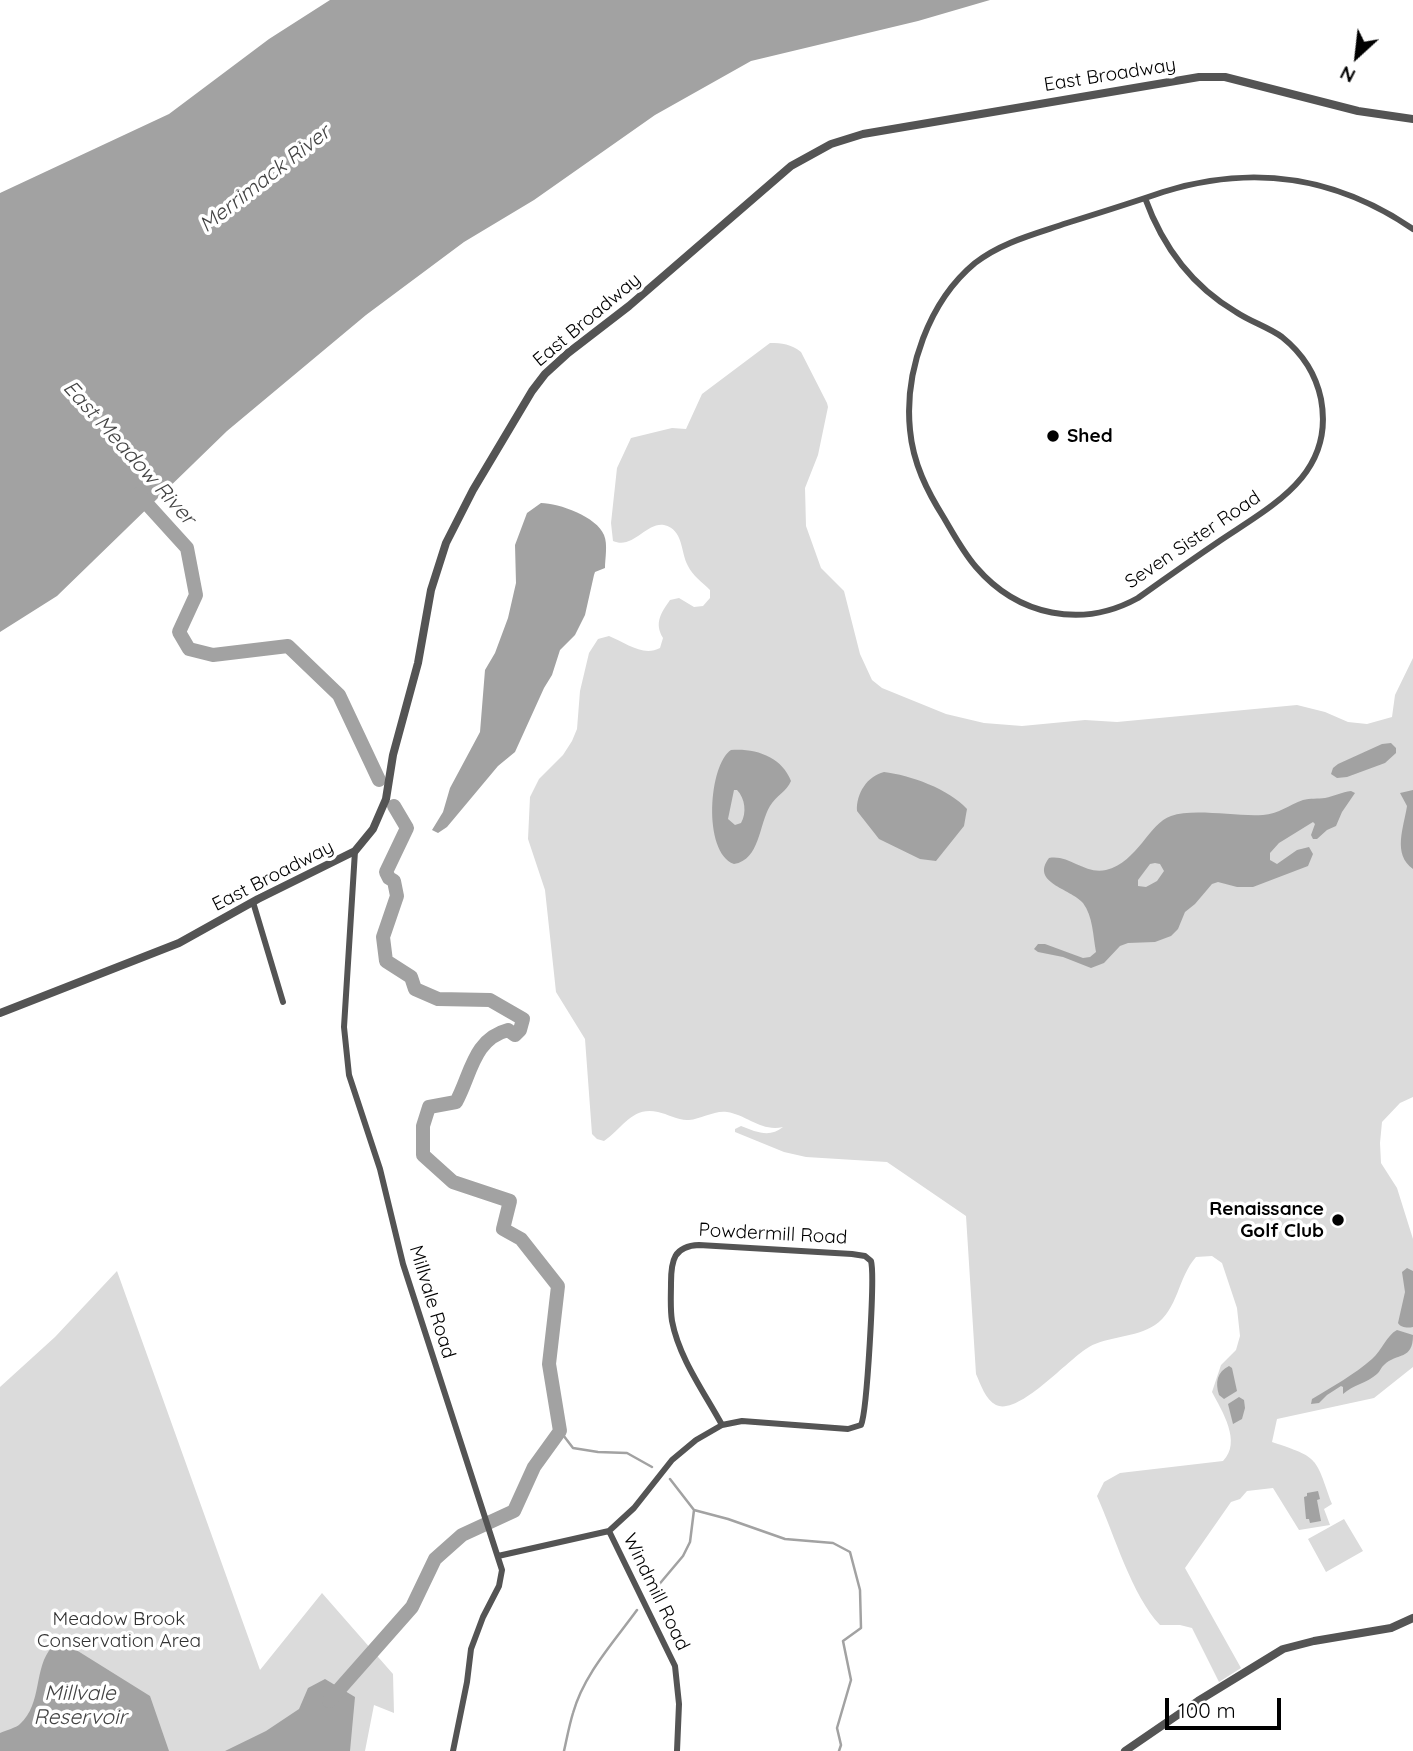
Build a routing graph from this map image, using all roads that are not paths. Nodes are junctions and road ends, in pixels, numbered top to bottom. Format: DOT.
graph roads {
  1 [pos="1413,119"];
  2 [pos="1145,198"];
  3 [pos="1413,229"];
  4 [pos="355,851"];
  5 [pos="253,902"];
  6 [pos="283,1002"];
  7 [pos="0,1013"];
  8 [pos="722,1424"];
  9 [pos="609,1531"];
  10 [pos="498,1556"];
  11 [pos="1413,1618"];
  12 [pos="453,1751"];
  13 [pos="677,1751"];
  14 [pos="1125,1751"];
  1 -- 4 [label="street, East Broadway"];
  2 -- 2 [label="street, Seven Sister Road"];
  2 -- 3 [label="street, Seven Sister Road"];
  4 -- 5 [label="street, East Broadway"];
  4 -- 10 [label="street, Millvale Road"];
  5 -- 6 [label="street"];
  5 -- 7 [label="street, East Broadway"];
  8 -- 8 [label="street, Powdermill Road"];
  8 -- 9 [label="street, Powdermill Road"];
  9 -- 10 [label="street"];
  9 -- 13 [label="street, Windmill Road"];
  10 -- 12 [label="street, Millvale Road"];
  11 -- 14 [label="street"];
}
